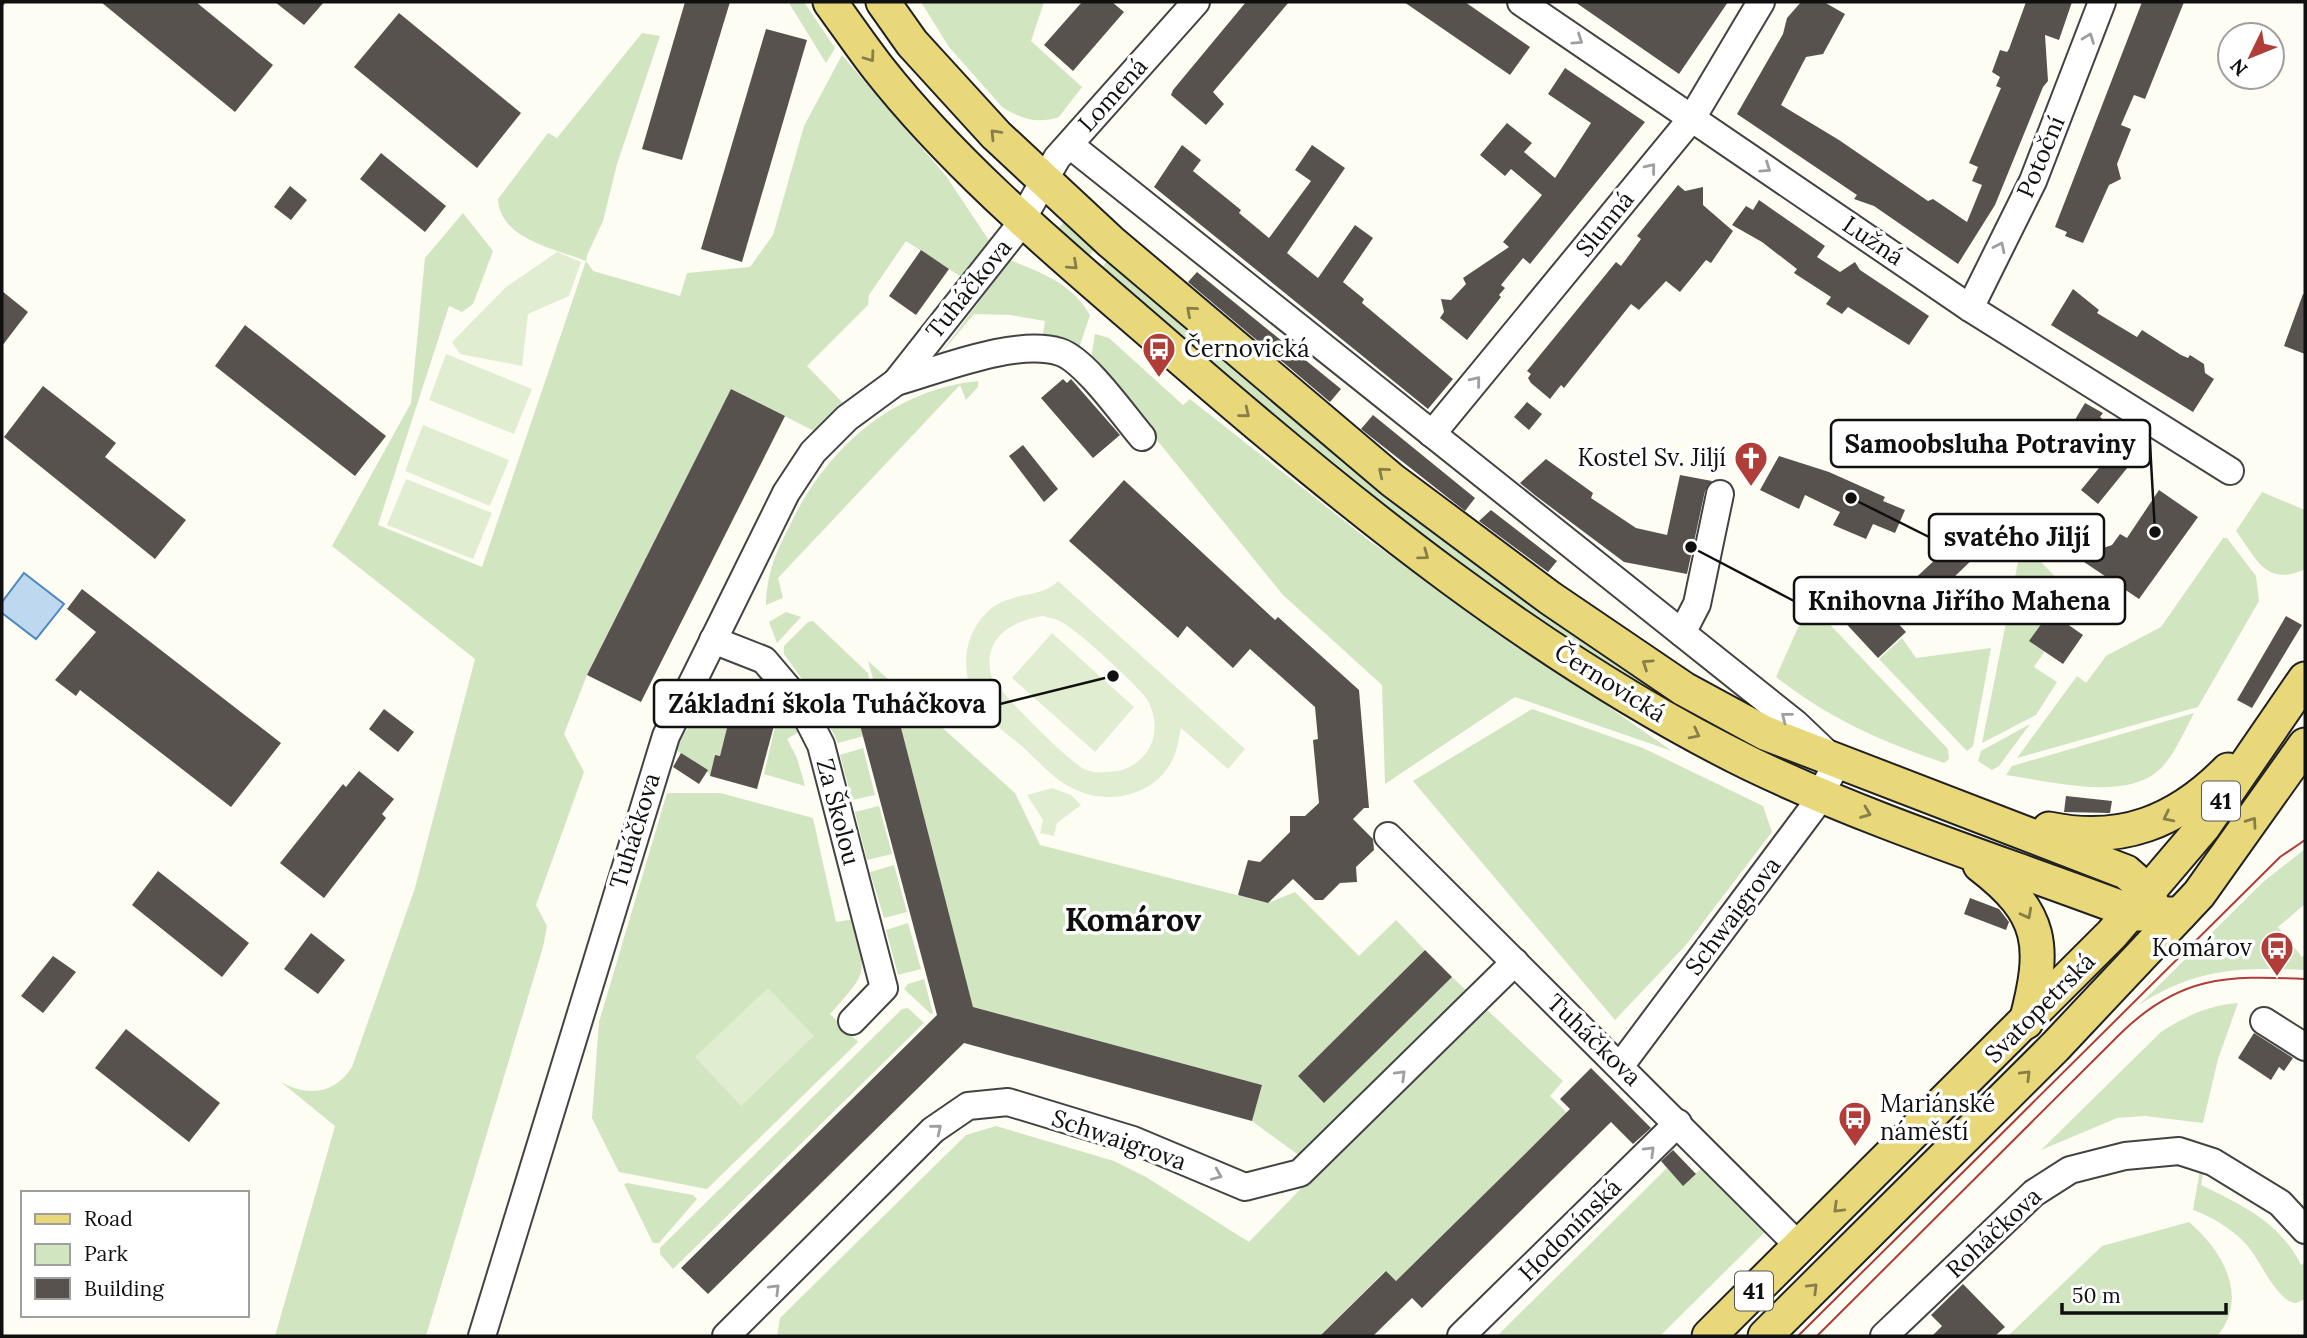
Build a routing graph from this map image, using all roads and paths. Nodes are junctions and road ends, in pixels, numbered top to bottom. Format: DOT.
graph roads {
  1 [pos="830,2"];
  2 [pos="883,2"];
  3 [pos="1196,2"];
  4 [pos="1521,2"];
  5 [pos="1761,2"];
  6 [pos="2102,2"];
  7 [pos="1692,118"];
  8 [pos="1070,145"];
  9 [pos="1035,198"];
  10 [pos="1970,308"];
  11 [pos="896,382"];
  12 [pos="1432,434"];
  13 [pos="1142,437"];
  14 [pos="2230,471"];
  15 [pos="1720,494"];
  16 [pos="1682,632"];
  17 [pos="713,640"];
  18 [pos="2297,692"];
  19 [pos="2305,745"];
  20 [pos="1837,763"];
  21 [pos="1821,796"];
  22 [pos="1967,813"];
  23 [pos="1388,836"];
  24 [pos="1962,850"];
  25 [pos="2155,915"];
  26 [pos="1516,962"];
  27 [pos="852,1020"];
  28 [pos="2264,1021"];
  29 [pos="2025,1025"];
  30 [pos="2305,1048"];
  31 [pos="1621,1066"];
  32 [pos="1678,1123"];
  33 [pos="2305,1230"];
  34 [pos="1799,1246"];
  35 [pos="482,1336"];
  36 [pos="726,1336"];
  37 [pos="1461,1336"];
  38 [pos="1709,1336"];
  39 [pos="1765,1336"];
  40 [pos="1885,1336"];
  1 -- 9 [label="main road, Černovická, one-way"];
  9 -- 2 [label="main road, Černovická, one-way"];
  3 -- 8 [label="street, Lomená"];
  4 -- 7 [label="street, Lužná, one-way"];
  5 -- 7 [label="street, Slunná"];
  10 -- 6 [label="street, Potoční, one-way"];
  7 -- 10 [label="street, Lužná, one-way"];
  12 -- 7 [label="street, Slunná, one-way"];
  8 -- 9 [label="street, Lomená"];
  8 -- 12 [label="street, Černovická"];
  9 -- 11 [label="street, Tuháčkova"];
  20 -- 9 [label="main road, Černovická, one-way"];
  9 -- 21 [label="main road, Černovická, one-way"];
  10 -- 14 [label="street, Lužná"];
  11 -- 13 [label="street, Tuháčkova"];
  11 -- 17 [label="street, Tuháčkova"];
  12 -- 16 [label="street, Černovická"];
  15 -- 16 [label="street"];
  20 -- 16 [label="street, Černovická, one-way"];
  17 -- 27 [label="street, Za Školou"];
  17 -- 35 [label="street, Tuháčkova"];
  18 -- 22 [label="main road, one-way"];
  18 -- 25 [label="main road, Svatopetrská / 41"];
  25 -- 19 [label="main road, Svatopetrská / 41, one-way"];
  20 -- 21 [label="street, Schwaigrova"];
  20 -- 22 [label="main road, Černovická"];
  21 -- 24 [label="main road, Černovická, one-way"];
  21 -- 31 [label="street, Schwaigrova"];
  22 -- 25 [label="main road"];
  23 -- 26 [label="street, Tuháčkova"];
  24 -- 25 [label="main road, Černovická"];
  24 -- 29 [label="main road, one-way"];
  25 -- 29 [label="main road, Svatopetrská / 41"];
  39 -- 25 [label="main road, Svatopetrská / 41, one-way"];
  26 -- 31 [label="street, Tuháčkova"];
  36 -- 26 [label="street, Schwaigrova, one-way"];
  28 -- 30 [label="street"];
  29 -- 34 [label="main road, Svatopetrská / 41, one-way"];
  31 -- 32 [label="street, Tuháčkova"];
  32 -- 34 [label="street, Tuháčkova"];
  37 -- 32 [label="street, Hodonínská, one-way"];
  33 -- 40 [label="street, Roháčkova"];
  34 -- 38 [label="main road, Svatopetrská / 41"];
}
